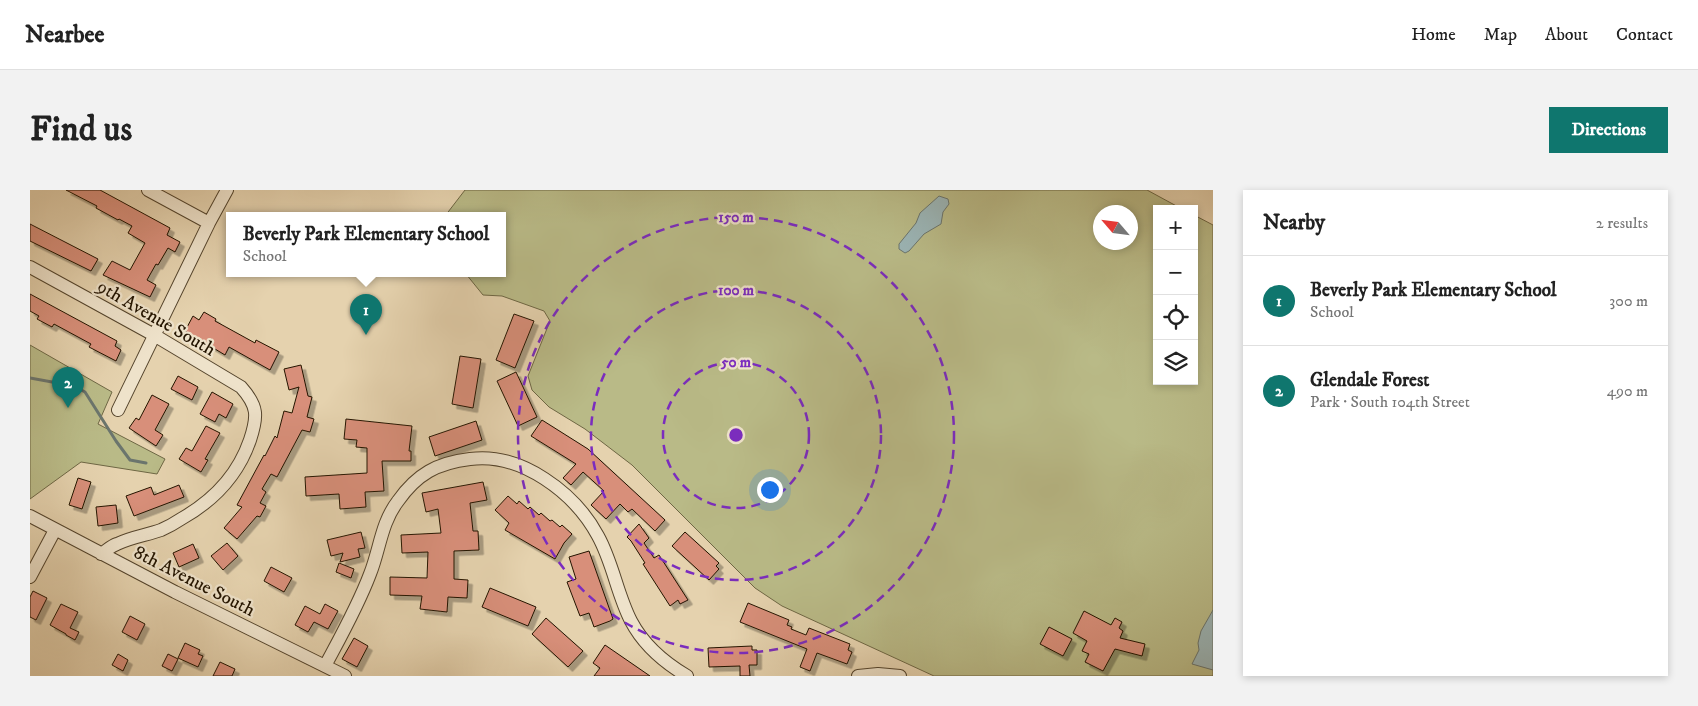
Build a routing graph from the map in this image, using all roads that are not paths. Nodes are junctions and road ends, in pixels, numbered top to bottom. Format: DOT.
graph roads {
  1 [pos="148,190"];
  2 [pos="227,190"];
  3 [pos="209,223"];
  4 [pos="30,267"];
  5 [pos="154,336"];
  6 [pos="118,410"];
  7 [pos="32,519"];
  8 [pos="55,530"];
  9 [pos="101,554"];
  10 [pos="30,577"];
  11 [pos="325,666"];
  12 [pos="344,676"];
  13 [pos="687,676"];
  14 [pos="858,676"];
  15 [pos="900,676"];
  1 -- 3 [label="street"];
  2 -- 3 [label="street"];
  3 -- 5 [label="street"];
  4 -- 5 [label="street, 9th Avenue South"];
  5 -- 6 [label="street"];
  5 -- 9 [label="street, 9th Avenue South"];
  7 -- 8 [label="street, 8th Avenue South"];
  8 -- 9 [label="street, 8th Avenue South"];
  8 -- 10 [label="street"];
  9 -- 11 [label="street, 8th Avenue South"];
  11 -- 12 [label="street, 8th Avenue South"];
  11 -- 13 [label="street"];
  14 -- 15 [label="street"];
}
